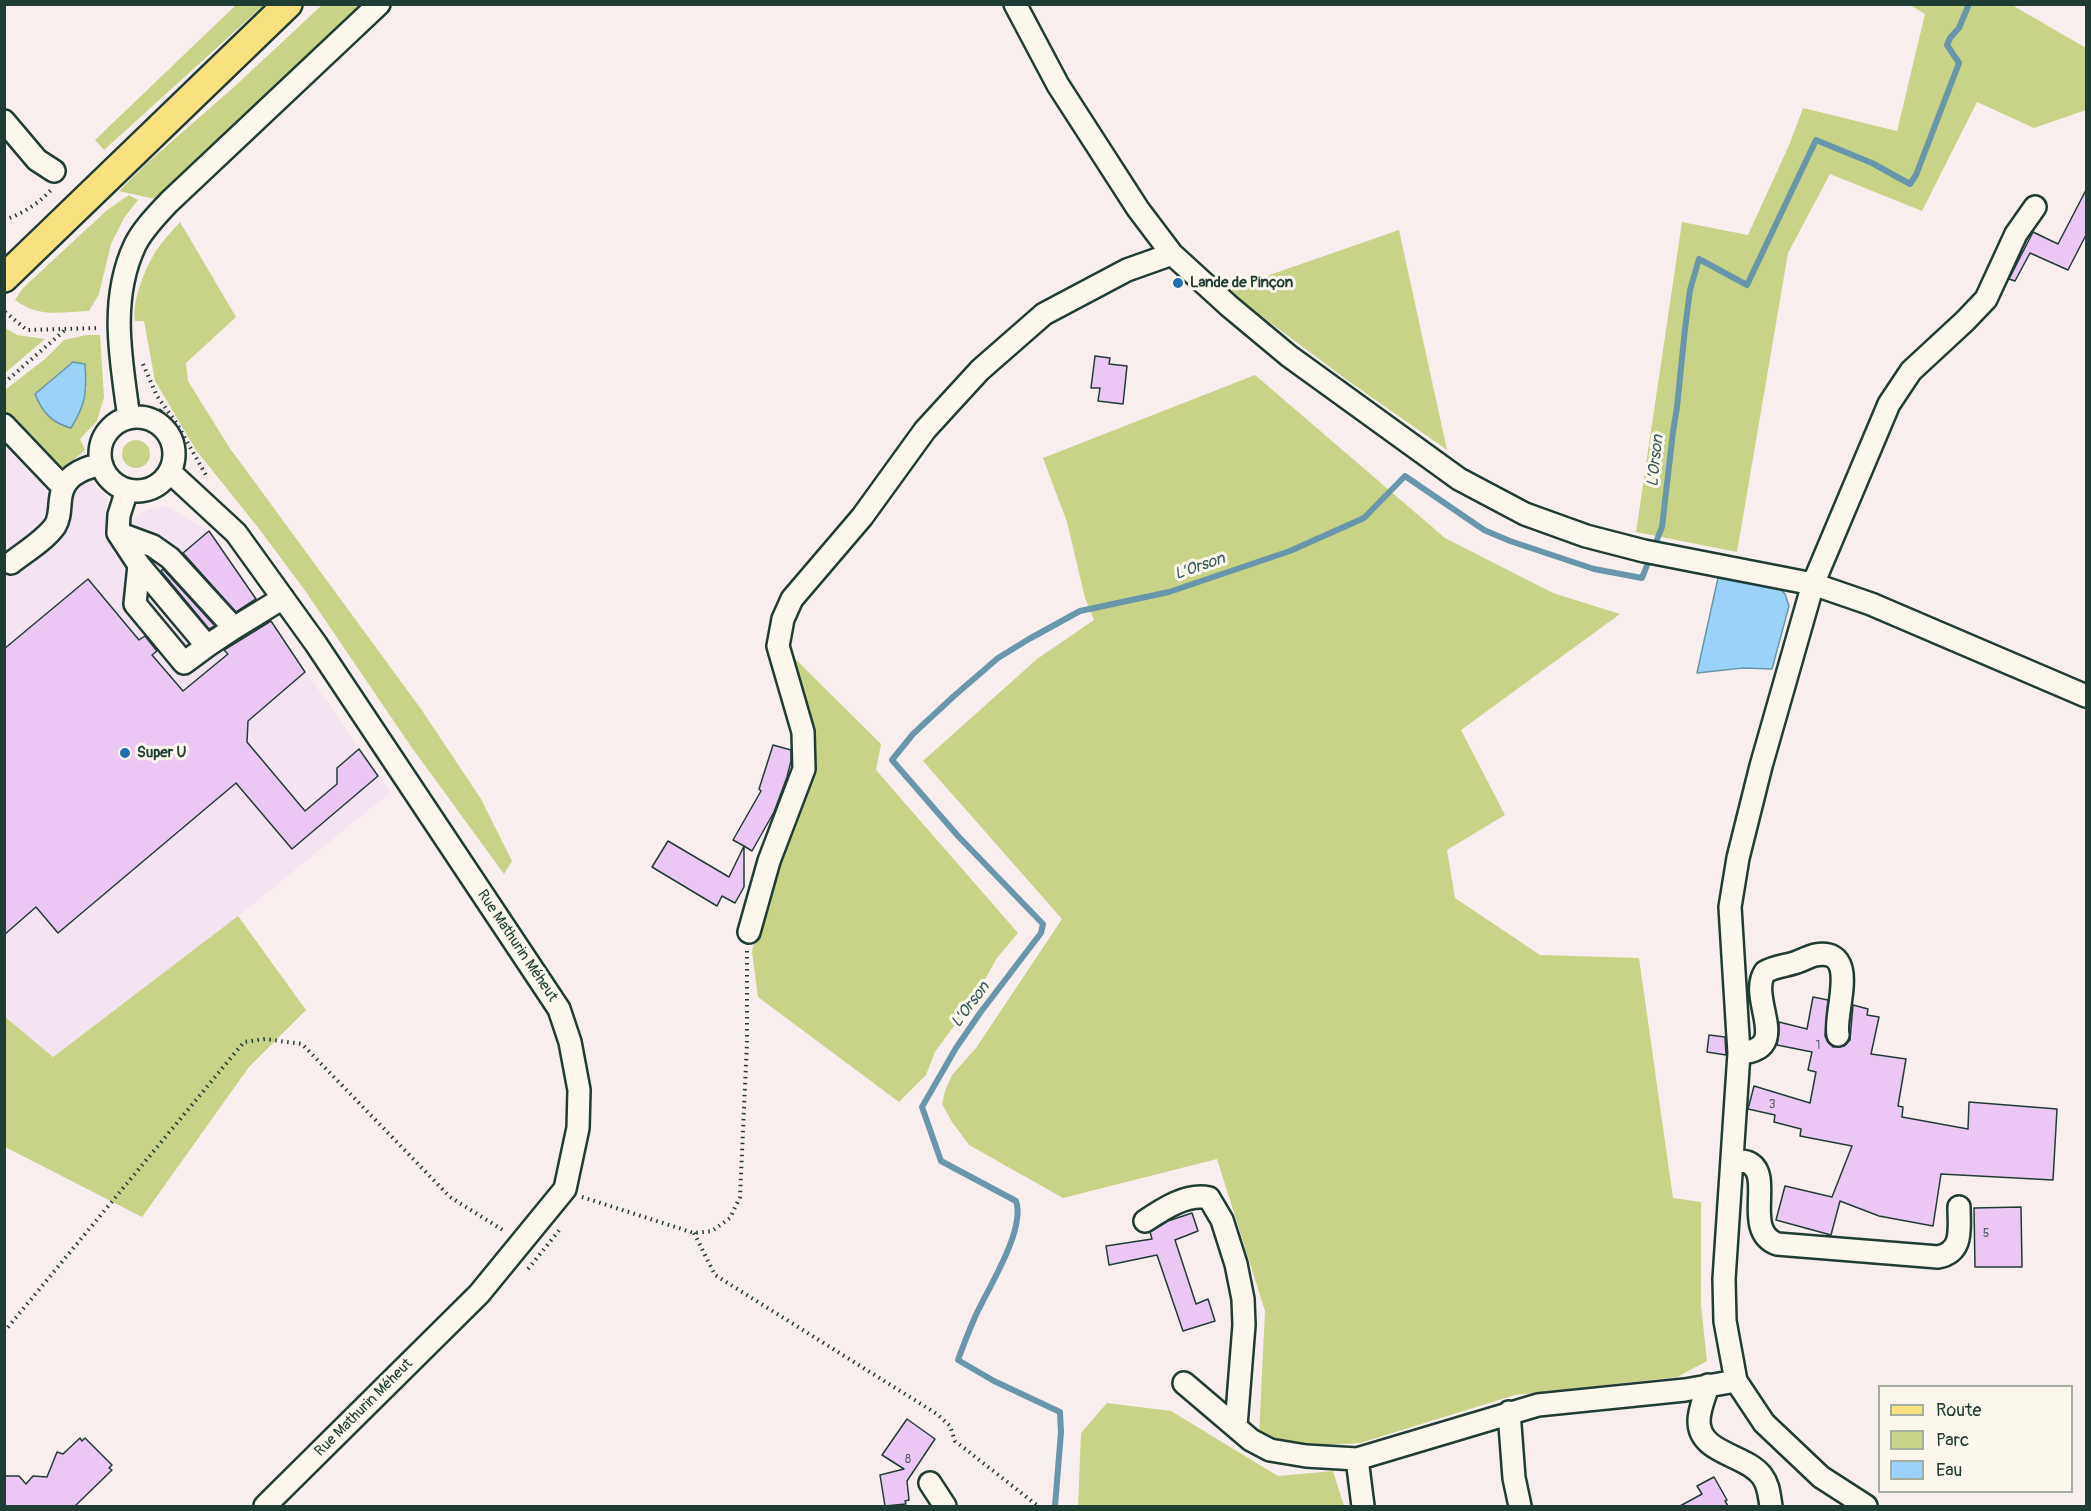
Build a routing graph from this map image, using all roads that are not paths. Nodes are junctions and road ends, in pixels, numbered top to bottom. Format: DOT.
graph roads {
  1 [pos="288,4"];
  2 [pos="379,4"];
  3 [pos="1014,4"];
  4 [pos="4,121"];
  5 [pos="54,171"];
  6 [pos="2036,207"];
  7 [pos="1172,254"];
  8 [pos="4,278"];
  9 [pos="129,417"];
  10 [pos="4,425"];
  11 [pos="102,465"];
  12 [pos="170,472"];
  13 [pos="63,488"];
  14 [pos="127,490"];
  15 [pos="118,533"];
  16 [pos="11,563"];
  17 [pos="140,565"];
  18 [pos="1813,584"];
  19 [pos="283,598"];
  20 [pos="234,628"];
  21 [pos="207,646"];
  22 [pos="2086,696"];
  23 [pos="749,932"];
  24 [pos="1838,1035"];
  25 [pos="1738,1053"];
  26 [pos="1733,1160"];
  27 [pos="1959,1207"];
  28 [pos="1145,1221"];
  29 [pos="1736,1381"];
  30 [pos="1184,1383"];
  31 [pos="1708,1385"];
  32 [pos="1509,1412"];
  33 [pos="1236,1426"];
  34 [pos="1356,1459"];
  35 [pos="930,1483"];
  36 [pos="265,1506"];
  37 [pos="945,1506"];
  38 [pos="1363,1506"];
  39 [pos="1520,1506"];
  40 [pos="1770,1506"];
  41 [pos="1866,1506"];
  1 -- 8 [label="main road"];
  2 -- 9 [label="street"];
  3 -- 7 [label="street"];
  4 -- 5 [label="street"];
  6 -- 18 [label="street"];
  7 -- 18 [label="street"];
  7 -- 23 [label="street"];
  9 -- 11 [label="street"];
  9 -- 12 [label="street"];
  10 -- 13 [label="street"];
  11 -- 13 [label="street"];
  11 -- 14 [label="street"];
  12 -- 14 [label="street"];
  12 -- 19 [label="street, Rue Mathurin Méheut"];
  13 -- 16 [label="street"];
  14 -- 15 [label="street"];
  15 -- 17 [label="street"];
  15 -- 20 [label="street"];
  17 -- 21 [label="street"];
  17 -- 21 [label="street"];
  18 -- 22 [label="street"];
  18 -- 25 [label="street"];
  19 -- 20 [label="street"];
  19 -- 36 [label="street, Rue Mathurin Méheut"];
  20 -- 21 [label="street"];
  24 -- 25 [label="street"];
  25 -- 26 [label="street"];
  26 -- 27 [label="street"];
  26 -- 29 [label="street"];
  28 -- 33 [label="street"];
  29 -- 31 [label="street"];
  29 -- 41 [label="street"];
  30 -- 33 [label="street"];
  31 -- 32 [label="street"];
  31 -- 40 [label="street"];
  32 -- 34 [label="street"];
  32 -- 39 [label="street"];
  33 -- 34 [label="street"];
  34 -- 38 [label="street"];
  35 -- 37 [label="street"];
}
